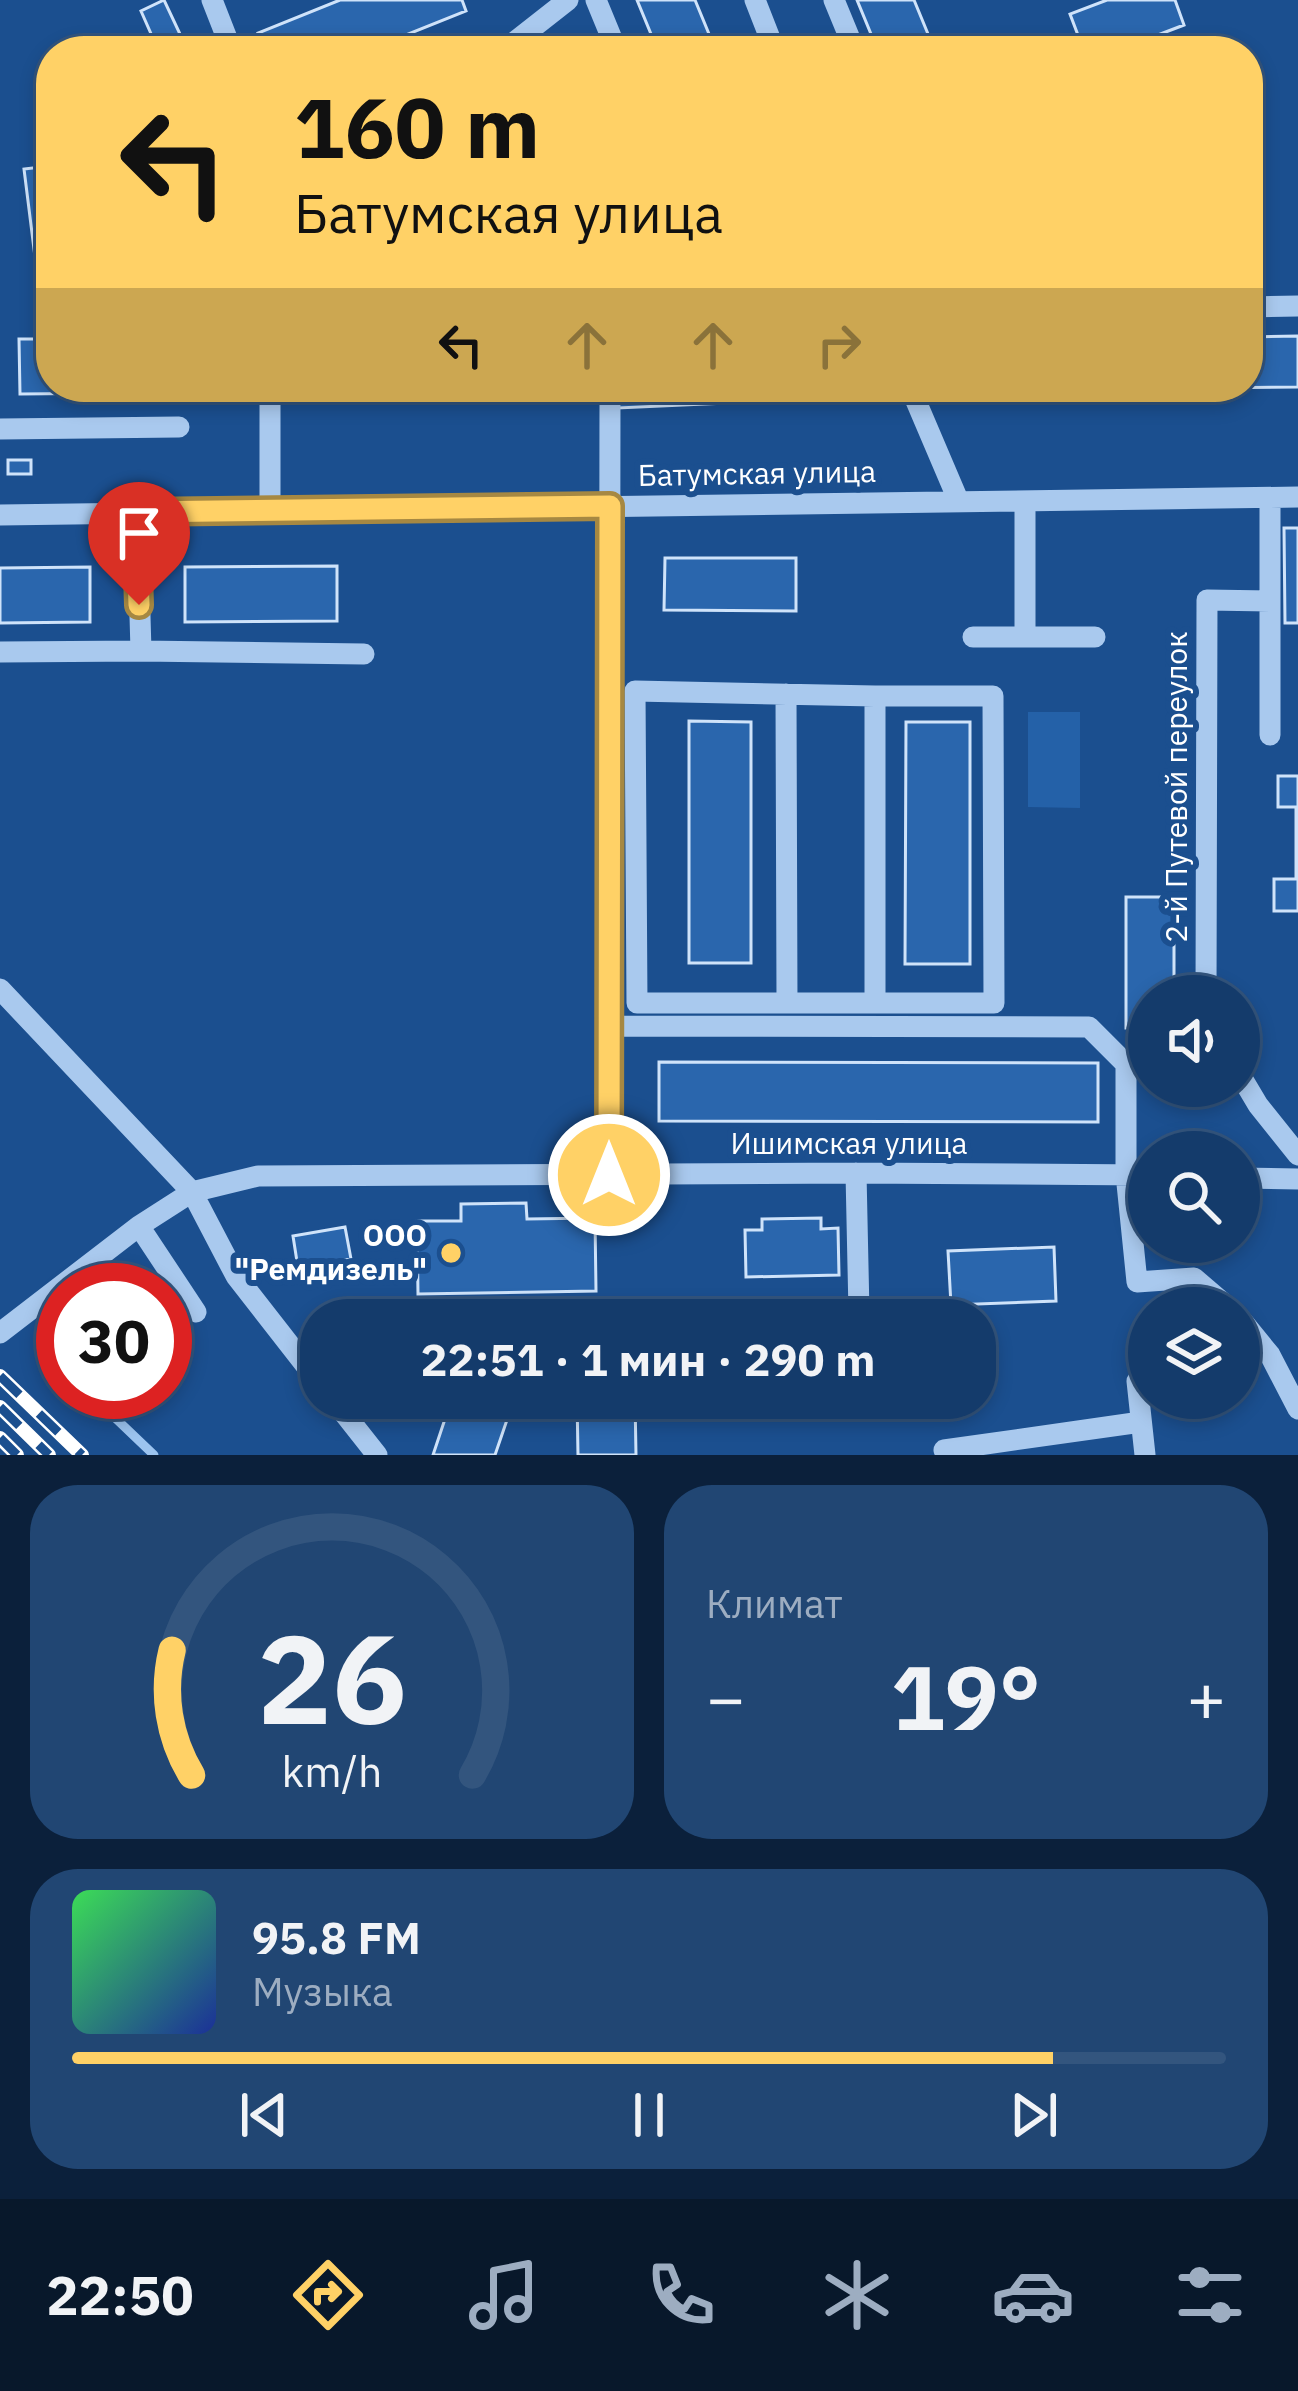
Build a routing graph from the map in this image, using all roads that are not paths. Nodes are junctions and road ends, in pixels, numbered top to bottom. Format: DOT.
graph roads {
  1 [pos="212,0"];
  2 [pos="568,0"];
  3 [pos="596,0"];
  4 [pos="755,0"];
  5 [pos="834,0"];
  6 [pos="226,36"];
  7 [pos="522,36"];
  8 [pos="611,36"];
  9 [pos="770,36"];
  10 [pos="849,36"];
  11 [pos="1298,306"];
  12 [pos="1263,307"];
  13 [pos="270,402"];
  14 [pos="610,402"];
  15 [pos="916,402"];
  16 [pos="179,427"];
  17 [pos="0,429"];
  18 [pos="1298,497"];
  19 [pos="1270,498"];
  20 [pos="1025,501"];
  21 [pos="958,502"];
  22 [pos="610,506"];
  23 [pos="270,510"];
  24 [pos="136,512"];
  25 [pos="0,514"];
  26 [pos="1270,601"];
  27 [pos="973,637"];
  28 [pos="1025,637"];
  29 [pos="1095,637"];
  30 [pos="141,651"];
  31 [pos="0,652"];
  32 [pos="364,654"];
  33 [pos="786,694"];
  34 [pos="875,696"];
  35 [pos="1270,735"];
  36 [pos="1207,975"];
  37 [pos="0,989"];
  38 [pos="787,1002"];
  39 [pos="874,1002"];
  40 [pos="636,1014"];
  41 [pos="609,1026"];
  42 [pos="1260,1107"];
  43 [pos="1133,1131"];
  44 [pos="1298,1155"];
  45 [pos="856,1173"];
  46 [pos="1128,1174"];
  47 [pos="609,1175"];
  48 [pos="1260,1178"];
  49 [pos="1298,1179"];
  50 [pos="192,1192"];
  51 [pos="139,1226"];
  52 [pos="1137,1263"];
  53 [pos="1204,1287"];
  54 [pos="859,1299"];
  55 [pos="196,1312"];
  56 [pos="0,1333"];
  57 [pos="1260,1343"];
  58 [pos="300,1357"];
  59 [pos="1298,1408"];
  60 [pos="348,1419"];
  61 [pos="1141,1419"];
  62 [pos="1141,1422"];
  63 [pos="944,1450"];
  64 [pos="376,1455"];
  65 [pos="1144,1455"];
  1 -- 6 [label="street"];
  2 -- 7 [label="street"];
  3 -- 8 [label="street"];
  4 -- 9 [label="street"];
  5 -- 10 [label="street"];
  11 -- 12 [label="street"];
  13 -- 23 [label="street"];
  14 -- 22 [label="street"];
  15 -- 21 [label="street"];
  16 -- 17 [label="street"];
  18 -- 19 [label="street, Батумская улица"];
  19 -- 20 [label="street, Батумская улица"];
  19 -- 26 [label="street"];
  20 -- 21 [label="street, Батумская улица"];
  20 -- 28 [label="street"];
  21 -- 22 [label="street, Батумская улица"];
  22 -- 23 [label="street, Батумская улица"];
  22 -- 41 [label="street"];
  23 -- 24 [label="street, Батумская улица"];
  24 -- 25 [label="street, Батумская улица"];
  24 -- 30 [label="street"];
  26 -- 35 [label="street"];
  26 -- 36 [label="street, 2-й Путевой переулок"];
  27 -- 28 [label="street"];
  28 -- 29 [label="street"];
  30 -- 31 [label="street"];
  30 -- 32 [label="street"];
  33 -- 34 [label="street"];
  33 -- 38 [label="street"];
  33 -- 40 [label="street"];
  34 -- 39 [label="street"];
  34 -- 39 [label="street"];
  37 -- 50 [label="street"];
  38 -- 39 [label="street"];
  38 -- 40 [label="street"];
  40 -- 41 [label="street"];
  40 -- 43 [label="street"];
  41 -- 47 [label="street"];
  42 -- 44 [label="street"];
  45 -- 46 [label="street, Ишимская улица"];
  45 -- 47 [label="street, Ишимская улица"];
  45 -- 54 [label="street"];
  47 -- 50 [label="street, Ишимская улица"];
  48 -- 49 [label="street"];
  50 -- 51 [label="street, Ишимская улица"];
  50 -- 58 [label="street"];
  51 -- 55 [label="street"];
  51 -- 56 [label="street, Ишимская улица"];
  52 -- 53 [label="street"];
  57 -- 59 [label="street"];
  60 -- 64 [label="street"];
  61 -- 62 [label="street"];
  62 -- 63 [label="street"];
  62 -- 65 [label="street"];
}
